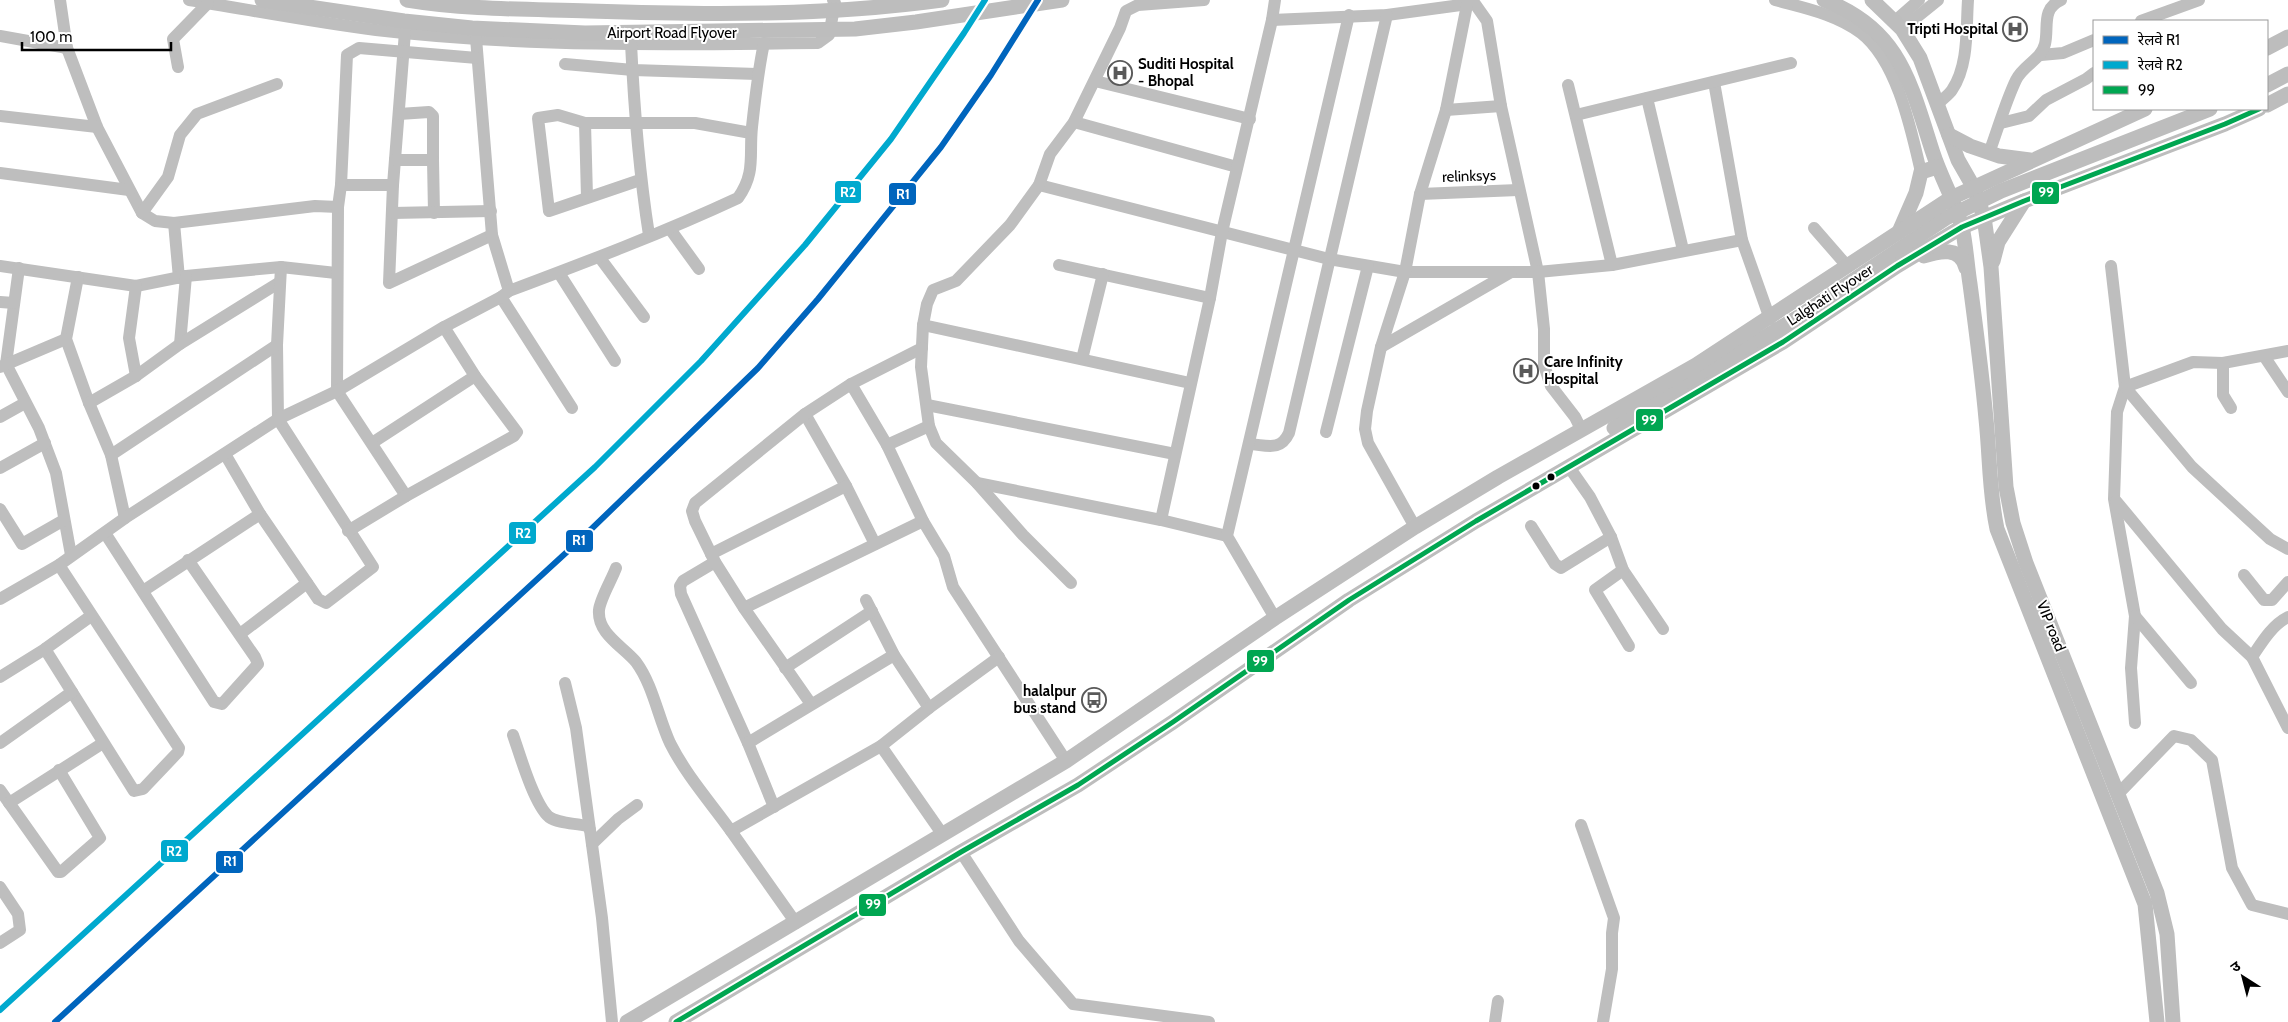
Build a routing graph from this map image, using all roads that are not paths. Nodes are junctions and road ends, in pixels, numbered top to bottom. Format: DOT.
graph roads {
  1 [pos="60,0"];
  2 [pos="189,0"];
  3 [pos="262,0"];
  4 [pos="407,0"];
  5 [pos="833,0"];
  6 [pos="942,0"];
  7 [pos="1062,0"];
  8 [pos="1204,0"];
  9 [pos="1275,0"];
  10 [pos="1775,0"];
  11 [pos="1824,0"];
  12 [pos="1872,0"];
  13 [pos="1919,0"];
  14 [pos="1938,0"];
  15 [pos="1968,0"];
  16 [pos="2061,0"];
  17 [pos="2199,0"];
  18 [pos="439,2"];
  19 [pos="1468,2"];
  20 [pos="208,3"];
  21 [pos="282,9"];
  22 [pos="1387,14"];
  23 [pos="1349,15"];
  24 [pos="1893,15"];
  25 [pos="1272,20"];
  26 [pos="2144,20"];
  27 [pos="405,32"];
  28 [pos="474,33"];
  29 [pos="0,36"];
  30 [pos="2288,37"];
  31 [pos="2093,40"];
  32 [pos="631,43"];
  33 [pos="764,43"];
  34 [pos="2268,47"];
  35 [pos="67,48"];
  36 [pos="404,53"];
  37 [pos="2041,55"];
  38 [pos="476,58"];
  39 [pos="1791,63"];
  40 [pos="565,64"];
  41 [pos="178,67"];
  42 [pos="633,70"];
  43 [pos="757,74"];
  44 [pos="2093,74"];
  45 [pos="2288,74"];
  46 [pos="1095,81"];
  47 [pos="1714,82"];
  48 [pos="277,84"];
  49 [pos="2268,84"];
  50 [pos="1568,85"];
  51 [pos="2288,94"];
  52 [pos="1647,98"];
  53 [pos="1938,104"];
  54 [pos="2268,104"];
  55 [pos="1501,106"];
  56 [pos="1446,110"];
  57 [pos="2143,110"];
  58 [pos="2207,110"];
  59 [pos="2257,110"];
  60 [pos="400,114"];
  61 [pos="1576,115"];
  62 [pos="0,116"];
  63 [pos="1250,119"];
  64 [pos="1074,122"];
  65 [pos="2001,122"];
  66 [pos="585,123"];
  67 [pos="635,124"];
  68 [pos="98,127"];
  69 [pos="751,133"];
  70 [pos="1949,135"];
  71 [pos="1989,153"];
  72 [pos="395,160"];
  73 [pos="433,160"];
  74 [pos="2030,160"];
  75 [pos="1237,166"];
  76 [pos="1937,167"];
  77 [pos="1921,172"];
  78 [pos="0,173"];
  79 [pos="640,180"];
  80 [pos="341,185"];
  81 [pos="393,185"];
  82 [pos="1039,185"];
  83 [pos="1974,188"];
  84 [pos="129,190"];
  85 [pos="1518,190"];
  86 [pos="1420,194"];
  87 [pos="587,197"];
  88 [pos="1951,198"];
  89 [pos="2024,201"];
  90 [pos="338,207"];
  91 [pos="490,211"];
  92 [pos="434,212"];
  93 [pos="142,213"];
  94 [pos="392,214"];
  95 [pos="1984,217"];
  96 [pos="174,222"];
  97 [pos="1962,227"];
  98 [pos="1814,228"];
  99 [pos="670,229"];
  100 [pos="1222,232"];
  101 [pos="1898,232"];
  102 [pos="492,235"];
  103 [pos="649,235"];
  104 [pos="1742,240"];
  105 [pos="1293,249"];
  106 [pos="1684,250"];
  107 [pos="600,258"];
  108 [pos="1329,259"];
  109 [pos="1059,265"];
  110 [pos="1612,265"];
  111 [pos="0,266"];
  112 [pos="1368,266"];
  113 [pos="1897,266"];
  114 [pos="2111,266"];
  115 [pos="280,267"];
  116 [pos="1848,267"];
  117 [pos="1991,267"];
  118 [pos="19,268"];
  119 [pos="699,269"];
  120 [pos="559,272"];
  121 [pos="1405,272"];
  122 [pos="1511,272"];
  123 [pos="1538,272"];
  124 [pos="336,273"];
  125 [pos="1103,274"];
  126 [pos="182,277"];
  127 [pos="78,278"];
  128 [pos="280,282"];
  129 [pos="136,286"];
  130 [pos="505,294"];
  131 [pos="1210,298"];
  132 [pos="0,302"];
  133 [pos="14,303"];
  134 [pos="1973,304"];
  135 [pos="644,316"];
  136 [pos="1770,318"];
  137 [pos="923,325"];
  138 [pos="444,327"];
  139 [pos="66,339"];
  140 [pos="180,344"];
  141 [pos="277,345"];
  142 [pos="1381,347"];
  143 [pos="922,348"];
  144 [pos="2288,351"];
  145 [pos="2264,356"];
  146 [pos="1082,360"];
  147 [pos="615,361"];
  148 [pos="2223,363"];
  149 [pos="3,366"];
  150 [pos="136,376"];
  151 [pos="475,376"];
  152 [pos="1190,383"];
  153 [pos="851,384"];
  154 [pos="2125,386"];
  155 [pos="337,391"];
  156 [pos="2288,392"];
  157 [pos="26,403"];
  158 [pos="89,403"];
  159 [pos="927,404"];
  160 [pos="572,408"];
  161 [pos="2231,408"];
  162 [pos="805,414"];
  163 [pos="0,417"];
  164 [pos="278,419"];
  165 [pos="929,426"];
  166 [pos="1581,429"];
  167 [pos="1326,432"];
  168 [pos="45,443"];
  169 [pos="372,443"];
  170 [pos="1249,444"];
  171 [pos="887,445"];
  172 [pos="225,454"];
  173 [pos="1175,454"];
  174 [pos="111,455"];
  175 [pos="1569,467"];
  176 [pos="0,468"];
  177 [pos="977,483"];
  178 [pos="846,486"];
  179 [pos="406,496"];
  180 [pos="2114,499"];
  181 [pos="0,508"];
  182 [pos="260,514"];
  183 [pos="125,518"];
  184 [pos="64,520"];
  185 [pos="1160,520"];
  186 [pos="923,521"];
  187 [pos="1531,526"];
  188 [pos="1415,528"];
  189 [pos="348,531"];
  190 [pos="105,533"];
  191 [pos="1227,536"];
  192 [pos="1611,537"];
  193 [pos="1446,539"];
  194 [pos="875,544"];
  195 [pos="2288,549"];
  196 [pos="71,555"];
  197 [pos="713,558"];
  198 [pos="188,560"];
  199 [pos="59,565"];
  200 [pos="616,568"];
  201 [pos="1623,570"];
  202 [pos="2244,575"];
  203 [pos="2288,582"];
  204 [pos="1071,583"];
  205 [pos="306,584"];
  206 [pos="143,591"];
  207 [pos="0,599"];
  208 [pos="744,608"];
  209 [pos="91,616"];
  210 [pos="2135,616"];
  211 [pos="2288,617"];
  212 [pos="1275,618"];
  213 [pos="1663,629"];
  214 [pos="240,634"];
  215 [pos="1629,646"];
  216 [pos="45,649"];
  217 [pos="894,655"];
  218 [pos="999,657"];
  219 [pos="2252,657"];
  220 [pos="785,668"];
  221 [pos="0,677"];
  222 [pos="564,683"];
  223 [pos="2191,683"];
  224 [pos="72,692"];
  225 [pos="2270,692"];
  226 [pos="2288,702"];
  227 [pos="811,704"];
  228 [pos="929,708"];
  229 [pos="2135,723"];
  230 [pos="2288,728"];
  231 [pos="513,735"];
  232 [pos="0,743"];
  233 [pos="103,743"];
  234 [pos="748,743"];
  235 [pos="881,746"];
  236 [pos="1066,761"];
  237 [pos="59,770"];
  238 [pos="0,790"];
  239 [pos="2117,795"];
  240 [pos="9,803"];
  241 [pos="637,805"];
  242 [pos="774,807"];
  243 [pos="1581,825"];
  244 [pos="590,830"];
  245 [pos="731,831"];
  246 [pos="943,835"];
  247 [pos="592,844"];
  248 [pos="961,852"];
  249 [pos="0,887"];
  250 [pos="2288,914"];
  251 [pos="796,923"];
  252 [pos="0,943"];
  253 [pos="1498,1001"];
  254 [pos="612,1022"];
  255 [pos="627,1022"];
  256 [pos="676,1022"];
  257 [pos="1209,1022"];
  258 [pos="1495,1022"];
  259 [pos="1603,1022"];
  260 [pos="2157,1022"];
  261 [pos="2173,1022"];
  1 -- 35 [label="street"];
  2 -- 20 [label="street"];
  3 -- 21 [label="main road, Airport Road Flyover"];
  4 -- 18 [label="main road, Airport Road Flyover"];
  5 -- 33 [label="street"];
  6 -- 18 [label="main road, Airport Road Flyover"];
  7 -- 28 [label="main road, Airport Road Flyover"];
  8 -- 46 [label="street"];
  9 -- 25 [label="street"];
  10 -- 77 [label="street"];
  11 -- 76 [label="main road, VIP road"];
  12 -- 24 [label="main road"];
  13 -- 24 [label="street"];
  14 -- 24 [label="street"];
  15 -- 53 [label="street"];
  16 -- 37 [label="street"];
  17 -- 26 [label="street"];
  19 -- 22 [label="street"];
  19 -- 55 [label="street"];
  19 -- 56 [label="street"];
  20 -- 21 [label="street"];
  20 -- 41 [label="street"];
  21 -- 27 [label="street"];
  21 -- 28 [label="main road, Airport Road Flyover"];
  22 -- 23 [label="street"];
  22 -- 108 [label="street"];
  23 -- 25 [label="street"];
  23 -- 105 [label="street"];
  24 -- 53 [label="main road, VIP road"];
  25 -- 63 [label="street"];
  27 -- 28 [label="street"];
  27 -- 36 [label="street"];
  28 -- 32 [label="street"];
  28 -- 38 [label="street"];
  29 -- 35 [label="street"];
  30 -- 34 [label="main road"];
  31 -- 37 [label="street"];
  32 -- 33 [label="street"];
  32 -- 42 [label="street"];
  33 -- 43 [label="street"];
  35 -- 68 [label="street"];
  36 -- 38 [label="street"];
  36 -- 60 [label="street"];
  36 -- 80 [label="street"];
  37 -- 65 [label="street"];
  38 -- 91 [label="street"];
  39 -- 47 [label="street"];
  40 -- 42 [label="street"];
  42 -- 43 [label="street"];
  42 -- 67 [label="street"];
  43 -- 69 [label="street"];
  44 -- 65 [label="street"];
  45 -- 49 [label="main road"];
  46 -- 63 [label="street"];
  46 -- 64 [label="street"];
  47 -- 52 [label="street"];
  47 -- 104 [label="street"];
  48 -- 93 [label="street"];
  50 -- 61 [label="street"];
  51 -- 54 [label="main road"];
  52 -- 61 [label="street"];
  52 -- 106 [label="street"];
  53 -- 70 [label="main road, VIP road"];
  55 -- 56 [label="street"];
  55 -- 85 [label="street"];
  56 -- 86 [label="street"];
  57 -- 74 [label="main road"];
  58 -- 193 [label="main road, Lalghati Flyover"];
  59 -- 89 [label="main road"];
  60 -- 72 [label="street"];
  60 -- 73 [label="street"];
  61 -- 110 [label="street"];
  62 -- 68 [label="street"];
  63 -- 75 [label="street"];
  64 -- 75 [label="street"];
  64 -- 82 [label="street"];
  65 -- 71 [label="street"];
  66 -- 67 [label="street"];
  66 -- 87 [label="street"];
  66 -- 87 [label="street"];
  67 -- 69 [label="street"];
  67 -- 79 [label="street"];
  68 -- 84 [label="street"];
  69 -- 99 [label="street"];
  70 -- 71 [label="main road"];
  70 -- 83 [label="main road, VIP road"];
  71 -- 74 [label="main road"];
  72 -- 73 [label="street"];
  72 -- 81 [label="street"];
  73 -- 92 [label="street"];
  74 -- 83 [label="main road"];
  75 -- 100 [label="street"];
  76 -- 77 [label="main road"];
  76 -- 88 [label="main road, VIP road"];
  77 -- 101 [label="main road"];
  78 -- 84 [label="street"];
  79 -- 87 [label="street"];
  79 -- 103 [label="street"];
  80 -- 81 [label="street"];
  80 -- 90 [label="street"];
  81 -- 94 [label="street"];
  82 -- 100 [label="street"];
  82 -- 137 [label="street"];
  83 -- 88 [label="main road"];
  83 -- 95 [label="main road, VIP road"];
  84 -- 93 [label="street"];
  85 -- 86 [label="street, relinksys"];
  85 -- 123 [label="street"];
  86 -- 121 [label="street"];
  88 -- 97 [label="main road, VIP road"];
  88 -- 101 [label="main road"];
  89 -- 95 [label="main road"];
  89 -- 117 [label="main road"];
  90 -- 96 [label="street"];
  90 -- 124 [label="street"];
  91 -- 92 [label="street"];
  91 -- 102 [label="street"];
  92 -- 94 [label="street"];
  93 -- 96 [label="street"];
  94 -- 102 [label="street"];
  95 -- 97 [label="main road"];
  95 -- 117 [label="main road, VIP road"];
  96 -- 126 [label="street"];
  97 -- 113 [label="main road"];
  97 -- 134 [label="main road, VIP road"];
  98 -- 116 [label="street"];
  99 -- 103 [label="street"];
  99 -- 119 [label="street"];
  100 -- 105 [label="street"];
  100 -- 131 [label="street"];
  101 -- 116 [label="main road"];
  102 -- 130 [label="street"];
  103 -- 107 [label="street"];
  104 -- 106 [label="street"];
  104 -- 136 [label="street"];
  105 -- 108 [label="street"];
  105 -- 170 [label="street"];
  106 -- 110 [label="street"];
  107 -- 120 [label="street"];
  107 -- 135 [label="street"];
  108 -- 112 [label="street"];
  108 -- 170 [label="street"];
  109 -- 125 [label="street"];
  110 -- 123 [label="street"];
  111 -- 118 [label="street"];
  112 -- 121 [label="street"];
  112 -- 167 [label="street"];
  113 -- 134 [label="main road"];
  113 -- 175 [label="main road"];
  114 -- 154 [label="street"];
  115 -- 124 [label="street"];
  115 -- 126 [label="street"];
  115 -- 128 [label="street"];
  116 -- 136 [label="main road"];
  117 -- 239 [label="main road, VIP road"];
  118 -- 127 [label="street"];
  118 -- 133 [label="street"];
  120 -- 130 [label="street"];
  120 -- 147 [label="street"];
  121 -- 122 [label="street"];
  121 -- 142 [label="street"];
  122 -- 123 [label="street"];
  122 -- 142 [label="street"];
  123 -- 166 [label="street"];
  124 -- 155 [label="street"];
  125 -- 131 [label="street"];
  125 -- 146 [label="street"];
  126 -- 129 [label="street"];
  126 -- 140 [label="street"];
  127 -- 129 [label="street"];
  127 -- 139 [label="street"];
  128 -- 140 [label="street"];
  128 -- 141 [label="street"];
  129 -- 150 [label="street"];
  130 -- 138 [label="street"];
  130 -- 160 [label="street"];
  131 -- 152 [label="street"];
  132 -- 133 [label="street"];
  133 -- 149 [label="street"];
  134 -- 260 [label="main road, VIP road"];
  136 -- 166 [label="main road"];
  137 -- 143 [label="street"];
  137 -- 146 [label="street"];
  138 -- 151 [label="street"];
  138 -- 155 [label="street"];
  139 -- 149 [label="street"];
  139 -- 158 [label="street"];
  140 -- 150 [label="street"];
  141 -- 164 [label="street"];
  141 -- 174 [label="street"];
  142 -- 188 [label="street"];
  143 -- 153 [label="street"];
  143 -- 159 [label="street"];
  144 -- 145 [label="street"];
  145 -- 148 [label="street"];
  145 -- 156 [label="street"];
  146 -- 152 [label="street"];
  148 -- 154 [label="street"];
  148 -- 161 [label="street"];
  149 -- 157 [label="street"];
  150 -- 158 [label="street"];
  151 -- 169 [label="street"];
  151 -- 179 [label="street"];
  152 -- 173 [label="street"];
  153 -- 162 [label="street"];
  153 -- 171 [label="street"];
  154 -- 180 [label="street"];
  154 -- 195 [label="street"];
  155 -- 164 [label="street"];
  155 -- 169 [label="street"];
  157 -- 163 [label="street"];
  157 -- 168 [label="street"];
  158 -- 174 [label="street"];
  159 -- 165 [label="street"];
  159 -- 173 [label="street"];
  162 -- 178 [label="street"];
  162 -- 197 [label="street"];
  164 -- 172 [label="street"];
  164 -- 189 [label="street"];
  165 -- 171 [label="street"];
  165 -- 177 [label="street"];
  166 -- 188 [label="main road"];
  168 -- 176 [label="street"];
  168 -- 184 [label="street"];
  169 -- 179 [label="street"];
  170 -- 191 [label="street"];
  171 -- 186 [label="street"];
  172 -- 182 [label="street"];
  172 -- 183 [label="street"];
  173 -- 185 [label="street"];
  174 -- 183 [label="street"];
  175 -- 192 [label="street"];
  175 -- 193 [label="main road"];
  177 -- 185 [label="street"];
  177 -- 204 [label="street"];
  178 -- 194 [label="street"];
  178 -- 197 [label="street"];
  179 -- 189 [label="street"];
  180 -- 210 [label="street"];
  180 -- 219 [label="street"];
  181 -- 184 [label="street"];
  182 -- 198 [label="street"];
  182 -- 205 [label="street"];
  183 -- 190 [label="street"];
  184 -- 196 [label="street"];
  185 -- 191 [label="street"];
  186 -- 194 [label="street"];
  186 -- 218 [label="street"];
  187 -- 192 [label="street"];
  188 -- 212 [label="main road"];
  189 -- 205 [label="street"];
  190 -- 196 [label="street"];
  190 -- 206 [label="street"];
  191 -- 212 [label="street"];
  192 -- 201 [label="street"];
  193 -- 248 [label="main road"];
  194 -- 208 [label="street"];
  196 -- 199 [label="street"];
  197 -- 208 [label="street"];
  197 -- 234 [label="street"];
  198 -- 206 [label="street"];
  198 -- 214 [label="street"];
  199 -- 207 [label="street"];
  199 -- 209 [label="street"];
  200 -- 245 [label="street"];
  201 -- 213 [label="street"];
  201 -- 215 [label="street"];
  202 -- 203 [label="street"];
  205 -- 214 [label="street"];
  206 -- 214 [label="street"];
  208 -- 220 [label="street"];
  209 -- 216 [label="street"];
  209 -- 233 [label="street"];
  210 -- 223 [label="street"];
  210 -- 229 [label="street"];
  211 -- 219 [label="street"];
  212 -- 236 [label="main road"];
  216 -- 221 [label="street"];
  216 -- 224 [label="street"];
  217 -- 220 [label="street"];
  217 -- 227 [label="street"];
  217 -- 228 [label="street"];
  218 -- 228 [label="street"];
  218 -- 236 [label="street"];
  219 -- 225 [label="street"];
  220 -- 227 [label="street"];
  222 -- 244 [label="street"];
  224 -- 232 [label="street"];
  224 -- 233 [label="street"];
  225 -- 226 [label="street"];
  225 -- 230 [label="street"];
  227 -- 234 [label="street"];
  228 -- 235 [label="street"];
  231 -- 244 [label="street"];
  233 -- 237 [label="street"];
  234 -- 242 [label="street"];
  235 -- 242 [label="street"];
  235 -- 246 [label="street"];
  236 -- 246 [label="main road"];
  237 -- 240 [label="street"];
  237 -- 240 [label="street"];
  238 -- 240 [label="street"];
  239 -- 250 [label="street"];
  239 -- 261 [label="main road, VIP road"];
  241 -- 247 [label="street"];
  242 -- 245 [label="street"];
  243 -- 259 [label="street"];
  244 -- 247 [label="street"];
  245 -- 251 [label="street"];
  246 -- 251 [label="main road"];
  247 -- 254 [label="street"];
  248 -- 256 [label="main road"];
  248 -- 257 [label="street"];
  249 -- 252 [label="street"];
  251 -- 255 [label="main road"];
  253 -- 258 [label="street"];
}
